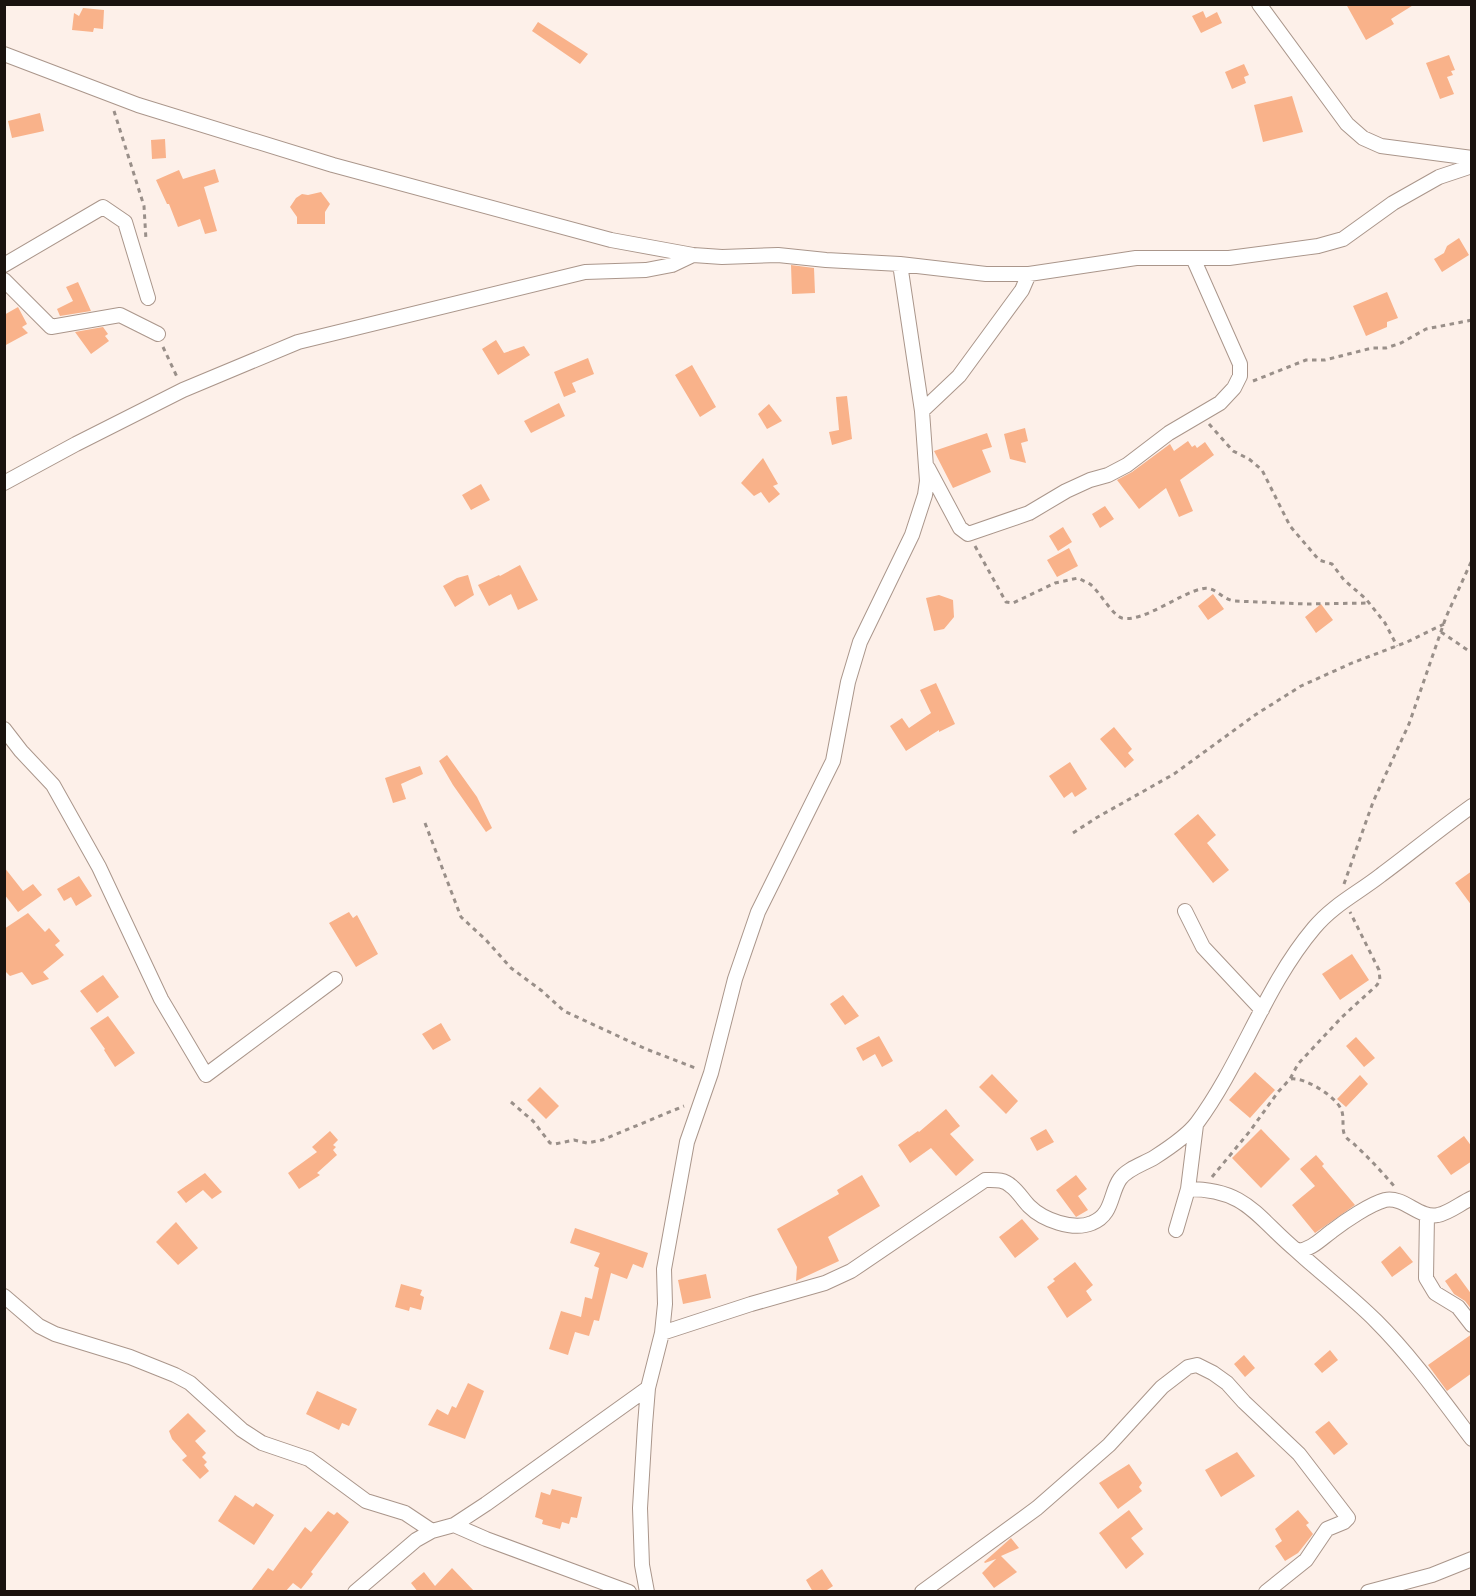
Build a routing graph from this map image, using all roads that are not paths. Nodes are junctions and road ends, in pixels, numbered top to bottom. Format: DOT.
graph roads {
  1 [pos="1259,4"];
  2 [pos="4,54"];
  3 [pos="1472,158"];
  4 [pos="1472,166"];
  5 [pos="693,255"];
  6 [pos="1193,258"];
  7 [pos="900,264"];
  8 [pos="4,266"];
  9 [pos="1029,274"];
  10 [pos="4,280"];
  11 [pos="148,298"];
  12 [pos="158,334"];
  13 [pos="922,411"];
  14 [pos="925,464"];
  15 [pos="4,483"];
  16 [pos="4,729"];
  17 [pos="1472,806"];
  18 [pos="1185,911"];
  19 [pos="334,979"];
  20 [pos="1262,1010"];
  21 [pos="1196,1125"];
  22 [pos="1188,1189"];
  23 [pos="1472,1198"];
  24 [pos="1427,1215"];
  25 [pos="1176,1230"];
  26 [pos="1297,1251"];
  27 [pos="4,1296"];
  28 [pos="1472,1324"];
  29 [pos="662,1333"];
  30 [pos="648,1388"];
  31 [pos="1472,1439"];
  32 [pos="454,1525"];
  33 [pos="432,1531"];
  34 [pos="1472,1559"];
  35 [pos="355,1592"];
  36 [pos="629,1592"];
  37 [pos="647,1592"];
  38 [pos="922,1592"];
  39 [pos="1266,1592"];
  40 [pos="1368,1592"];
  1 -- 3 [label="street"];
  2 -- 5 [label="street"];
  4 -- 6 [label="street"];
  5 -- 7 [label="street"];
  5 -- 15 [label="street"];
  6 -- 9 [label="street"];
  6 -- 14 [label="street"];
  7 -- 9 [label="street"];
  7 -- 13 [label="street"];
  8 -- 11 [label="street"];
  9 -- 13 [label="street"];
  10 -- 12 [label="street"];
  13 -- 14 [label="street"];
  14 -- 29 [label="street"];
  16 -- 19 [label="street"];
  17 -- 20 [label="street"];
  18 -- 20 [label="street"];
  20 -- 21 [label="street"];
  21 -- 22 [label="street"];
  21 -- 29 [label="street"];
  22 -- 25 [label="street"];
  22 -- 26 [label="street"];
  23 -- 24 [label="street"];
  24 -- 26 [label="street"];
  24 -- 28 [label="street"];
  26 -- 31 [label="street"];
  27 -- 33 [label="street"];
  29 -- 30 [label="street"];
  30 -- 32 [label="street"];
  30 -- 37 [label="street"];
  32 -- 33 [label="street"];
  32 -- 36 [label="street"];
  33 -- 35 [label="street"];
  34 -- 40 [label="street"];
  38 -- 39 [label="street"];
}
